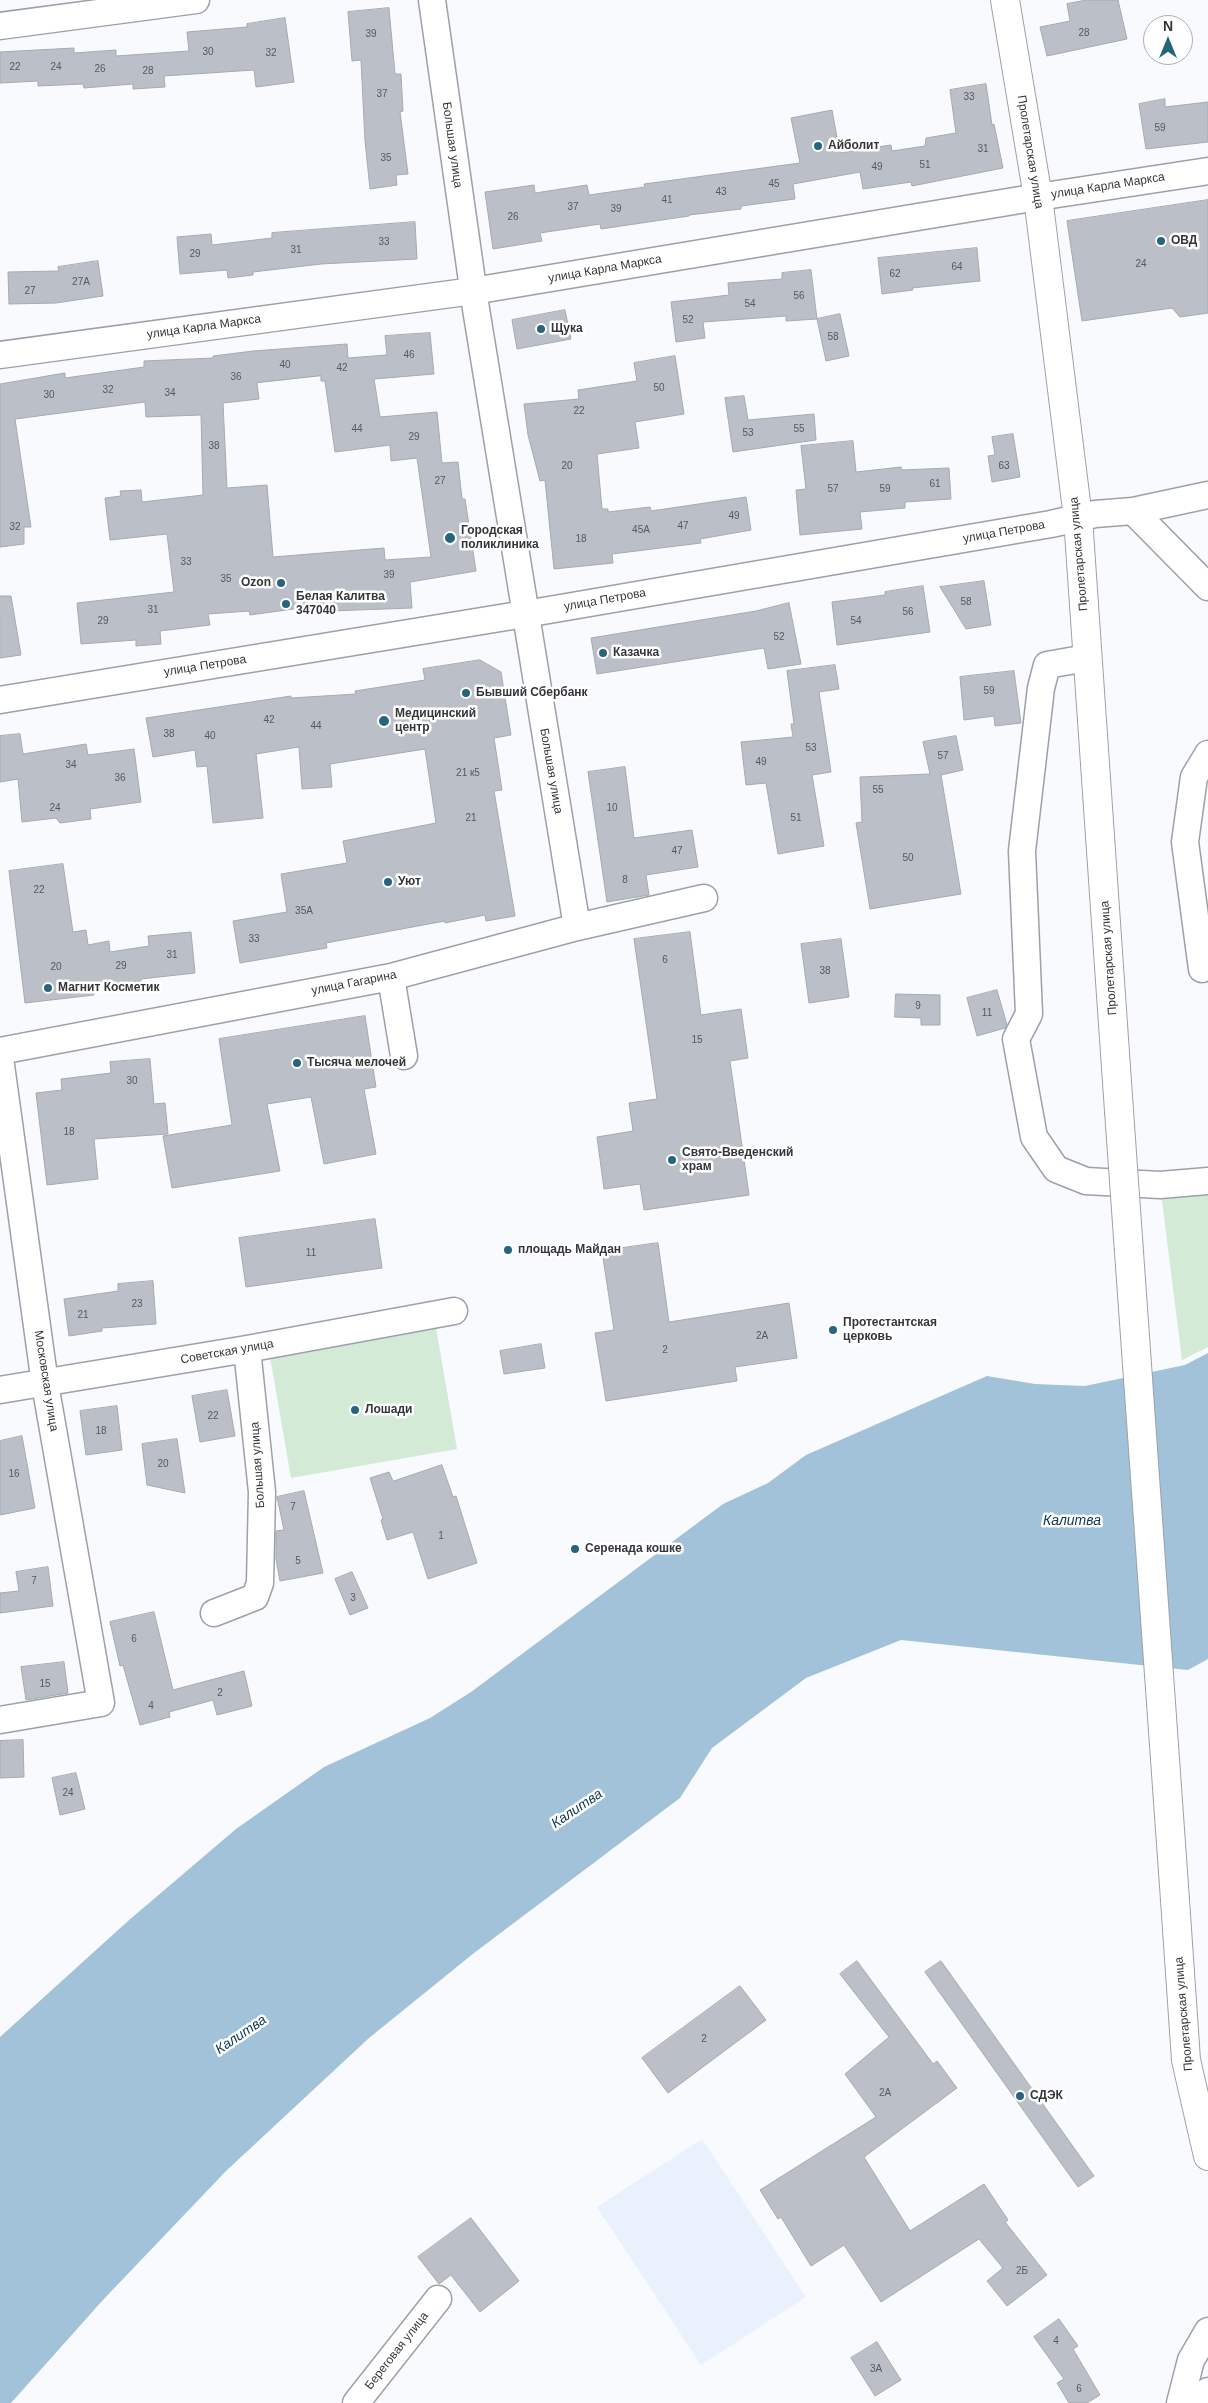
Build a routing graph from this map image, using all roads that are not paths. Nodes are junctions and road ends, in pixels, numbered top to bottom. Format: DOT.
graph roads {
  1 [pos="196,0"];
  2 [pos="432,0"];
  3 [pos="1005,0"];
  4 [pos="0,26"];
  5 [pos="1208,171"];
  6 [pos="1038,197"];
  7 [pos="473,291"];
  8 [pos="0,355"];
  9 [pos="1208,495"];
  10 [pos="1133,511"];
  11 [pos="1078,518"];
  12 [pos="1208,587"];
  13 [pos="524,614"];
  14 [pos="1087,658"];
  15 [pos="0,700"];
  16 [pos="1208,754"];
  17 [pos="704,898"];
  18 [pos="577,928"];
  19 [pos="1202,969"];
  20 [pos="391,977"];
  21 [pos="0,1051"];
  22 [pos="404,1056"];
  23 [pos="0,1058"];
  24 [pos="1208,1181"];
  25 [pos="454,1311"];
  26 [pos="247,1349"];
  27 [pos="45,1384"];
  28 [pos="0,1390"];
  29 [pos="214,1614"];
  30 [pos="0,1720"];
  31 [pos="1208,2156"];
  32 [pos="438,2299"];
  33 [pos="1208,2331"];
  34 [pos="1208,2391"];
  35 [pos="357,2403"];
  36 [pos="1180,2403"];
  37 [pos="1193,2403"];
  1 -- 4 [label="street"];
  2 -- 7 [label="street, Большая улица"];
  3 -- 6 [label="main road, Пролетарская улица"];
  5 -- 6 [label="street, улица Карла Маркса"];
  6 -- 7 [label="street, улица Карла Маркса"];
  6 -- 11 [label="main road, Пролетарская улица"];
  7 -- 8 [label="street, улица Карла Маркса"];
  7 -- 13 [label="street, Большая улица"];
  9 -- 10 [label="street, улица Петрова"];
  10 -- 11 [label="street, улица Петрова"];
  10 -- 12 [label="street"];
  11 -- 13 [label="street, улица Петрова"];
  11 -- 14 [label="main road, Пролетарская улица"];
  13 -- 15 [label="street, улица Петрова"];
  13 -- 18 [label="street, Большая улица"];
  14 -- 24 [label="street"];
  14 -- 31 [label="main road, Пролетарская улица, bridge"];
  16 -- 19 [label="street"];
  17 -- 18 [label="street, улица Гагарина"];
  18 -- 20 [label="street, улица Гагарина"];
  20 -- 21 [label="street, улица Гагарина"];
  20 -- 22 [label="street"];
  23 -- 27 [label="street, Московская улица"];
  25 -- 26 [label="street, Советская улица"];
  26 -- 27 [label="street, Советская улица"];
  26 -- 29 [label="street, Большая улица"];
  27 -- 28 [label="street, Советская улица"];
  27 -- 30 [label="street, Московская улица"];
  32 -- 35 [label="street, Береговая улица"];
  33 -- 36 [label="street"];
  34 -- 37 [label="street"];
}
